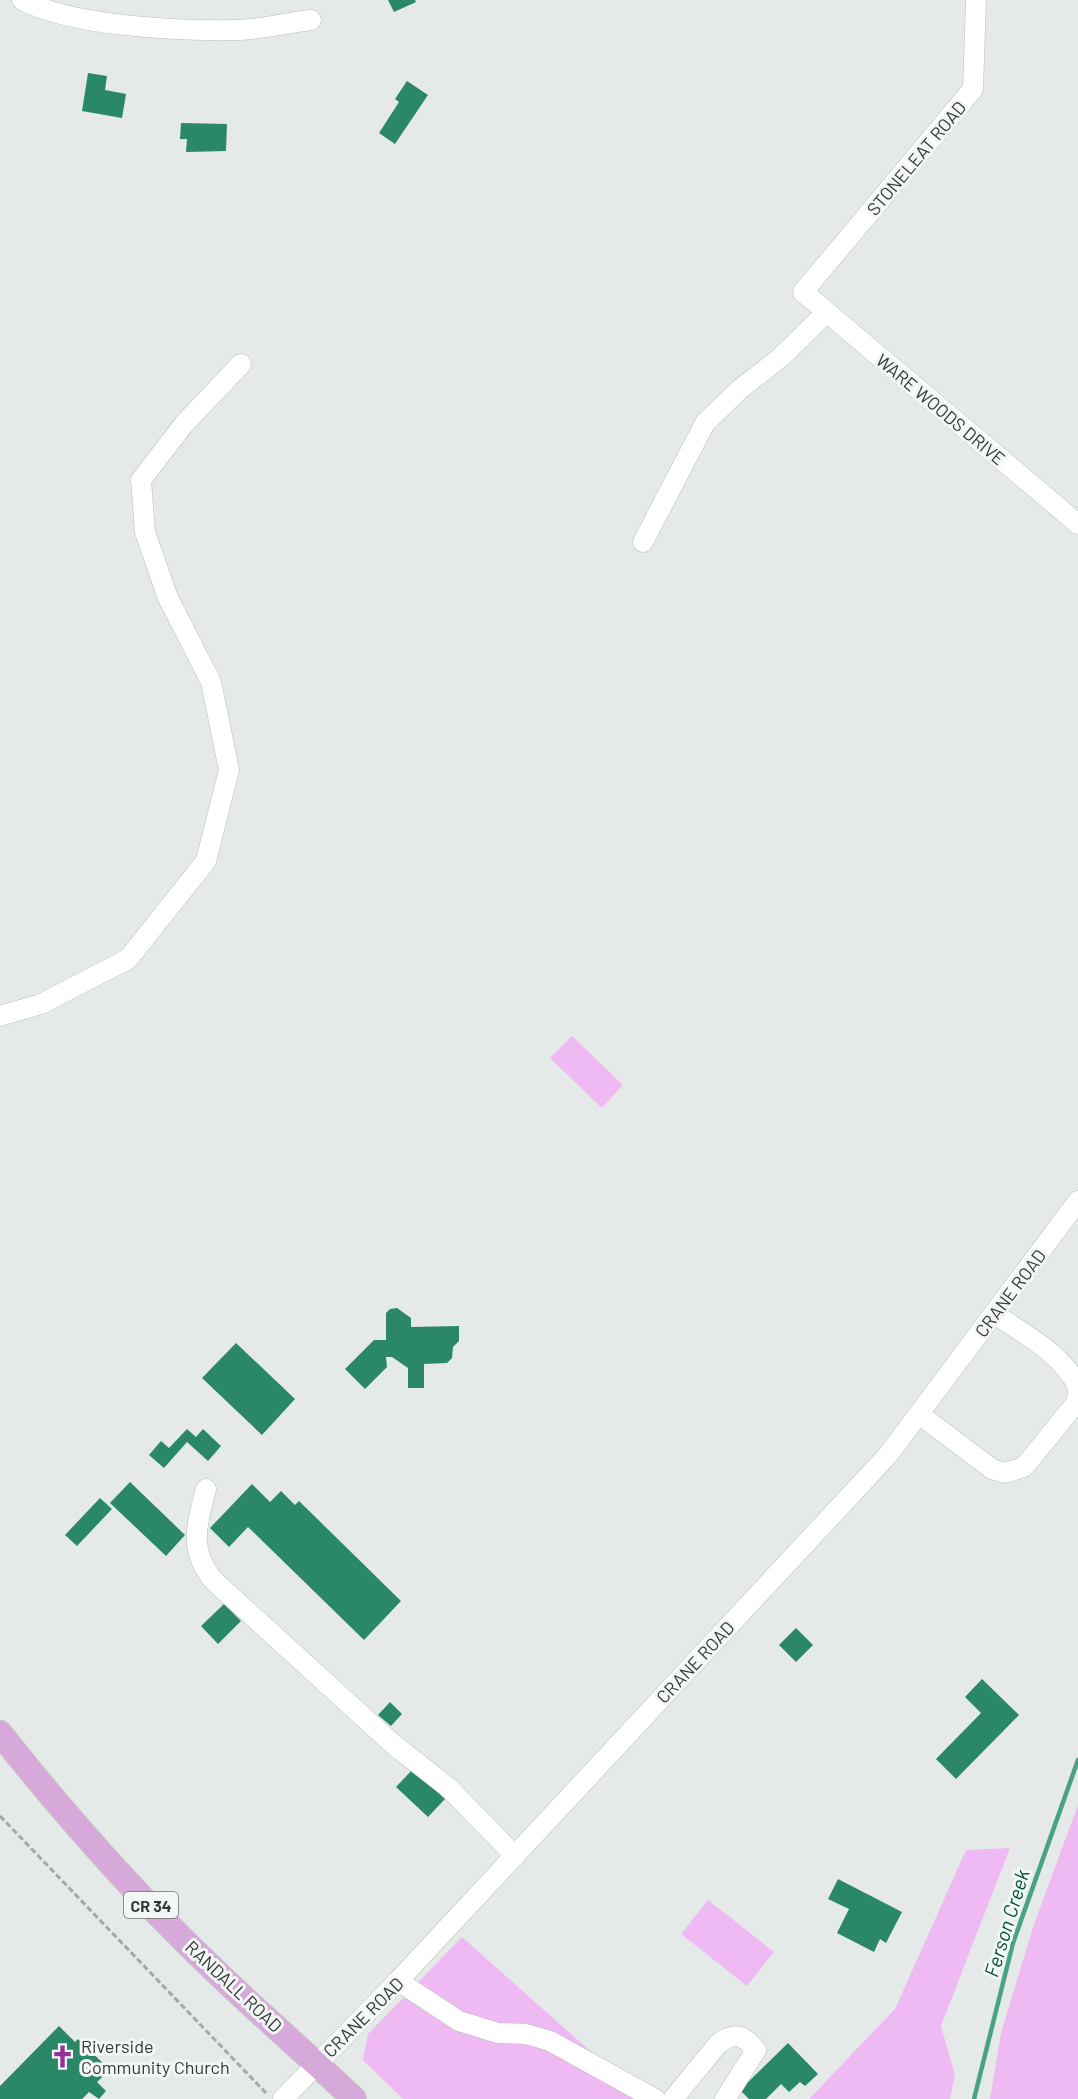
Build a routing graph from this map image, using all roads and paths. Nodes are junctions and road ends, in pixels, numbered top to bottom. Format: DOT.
graph roads {
  1 [pos="22,0"];
  2 [pos="976,0"];
  3 [pos="311,20"];
  4 [pos="804,295"];
  5 [pos="826,314"];
  6 [pos="240,364"];
  7 [pos="1078,524"];
  8 [pos="643,542"];
  9 [pos="0,1016"];
  10 [pos="1078,1201"];
  11 [pos="994,1314"];
  12 [pos="1078,1387"];
  13 [pos="1078,1393"];
  14 [pos="919,1414"];
  15 [pos="206,1489"];
  16 [pos="0,1733"];
  17 [pos="0,1816"];
  18 [pos="515,1856"];
  19 [pos="398,1981"];
  20 [pos="316,2063"];
  21 [pos="271,2099"];
  22 [pos="283,2099"];
  23 [pos="354,2099"];
  24 [pos="655,2099"];
  25 [pos="673,2099"];
  26 [pos="725,2099"];
  1 -- 3 [label="street"];
  2 -- 4 [label="street, STONELEAT ROAD"];
  4 -- 5 [label="street, WARE WOODS DRIVE"];
  5 -- 7 [label="street, WARE WOODS DRIVE"];
  5 -- 8 [label="street"];
  6 -- 9 [label="street"];
  10 -- 11 [label="street, CRANE ROAD"];
  11 -- 12 [label="street"];
  11 -- 14 [label="street, CRANE ROAD"];
  13 -- 14 [label="street"];
  14 -- 18 [label="street, CRANE ROAD"];
  15 -- 18 [label="street"];
  16 -- 20 [label="main road, RANDALL ROAD / CR 34"];
  17 -- 21 [label="path"];
  18 -- 19 [label="street, CRANE ROAD"];
  19 -- 20 [label="street, CRANE ROAD"];
  19 -- 24 [label="street"];
  20 -- 22 [label="street, CRANE ROAD"];
  20 -- 23 [label="main road, RANDALL ROAD / CR 34"];
  25 -- 26 [label="street"];
}
